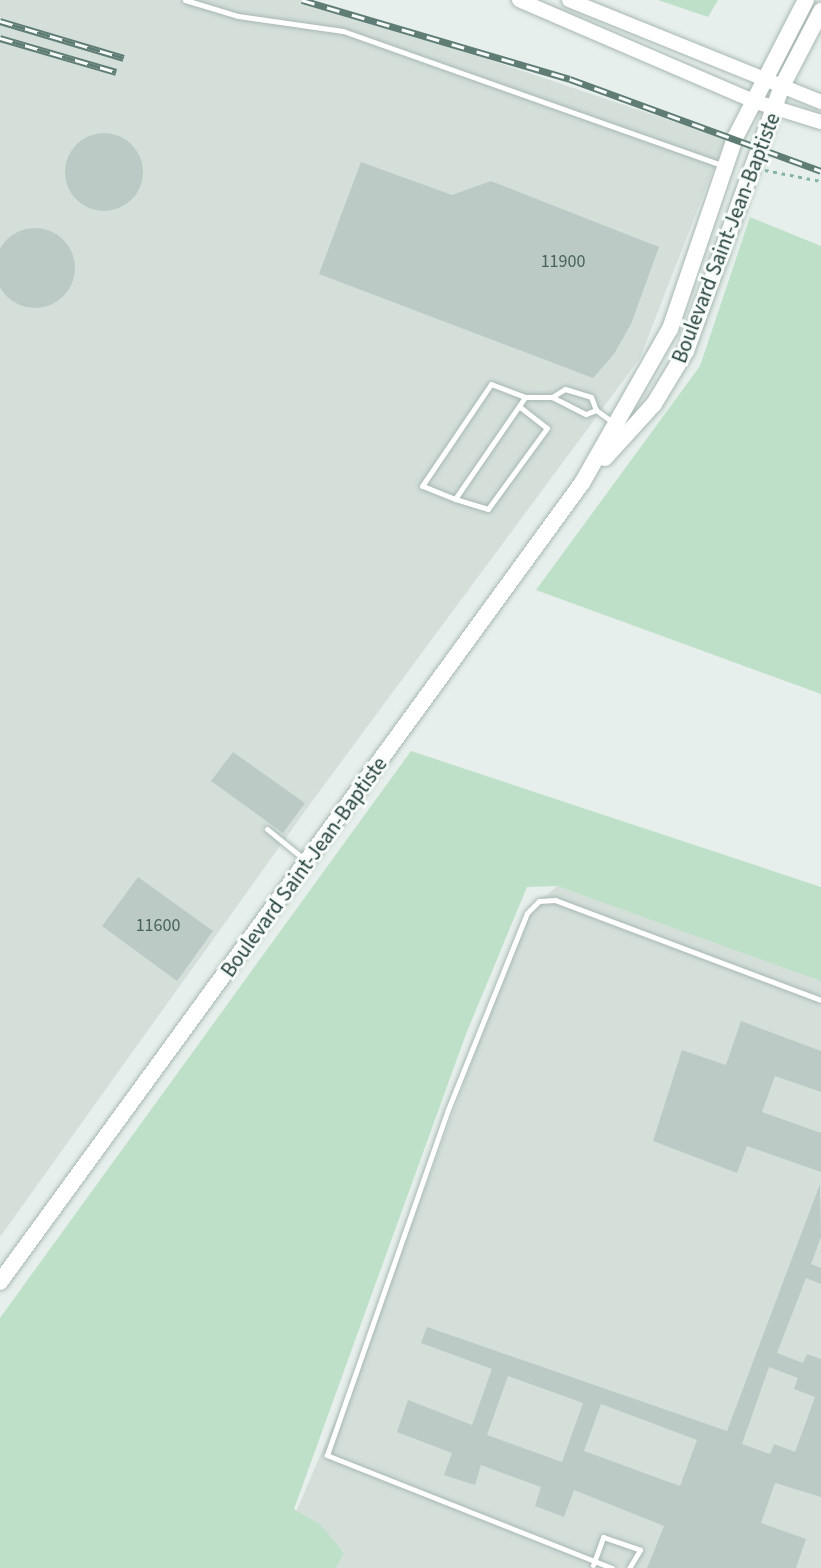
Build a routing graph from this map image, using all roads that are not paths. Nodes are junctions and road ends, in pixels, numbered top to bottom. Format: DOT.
graph roads {
  1 [pos="185,0"];
  2 [pos="519,0"];
  3 [pos="569,0"];
  4 [pos="806,0"];
  5 [pos="821,12"];
  6 [pos="762,81"];
  7 [pos="781,88"];
  8 [pos="753,101"];
  9 [pos="821,102"];
  10 [pos="775,108"];
  11 [pos="821,122"];
  12 [pos="726,166"];
  13 [pos="525,397"];
  14 [pos="552,397"];
  15 [pos="520,407"];
  16 [pos="596,410"];
  17 [pos="617,425"];
  18 [pos="582,483"];
  19 [pos="455,499"];
  20 [pos="267,829"];
  21 [pos="307,862"];
  22 [pos="821,1000"];
  23 [pos="26,1251"];
  24 [pos="0,1282"];
  25 [pos="0,1293"];
  26 [pos="592,1566"];
  27 [pos="612,1568"];
  28 [pos="629,1568"];
  1 -- 12 [label="lane"];
  2 -- 8 [label="street"];
  3 -- 6 [label="street"];
  4 -- 6 [label="main road, Boulevard Saint-Jean-Baptiste"];
  5 -- 7 [label="main road, Boulevard Saint-Jean-Baptiste"];
  6 -- 7 [label="street"];
  6 -- 8 [label="main road, Boulevard Saint-Jean-Baptiste"];
  7 -- 9 [label="street"];
  7 -- 10 [label="main road, Boulevard Saint-Jean-Baptiste"];
  8 -- 10 [label="street"];
  8 -- 12 [label="main road, Boulevard Saint-Jean-Baptiste"];
  10 -- 11 [label="street"];
  10 -- 18 [label="main road, Boulevard Saint-Jean-Baptiste"];
  12 -- 17 [label="main road, Boulevard Saint-Jean-Baptiste"];
  13 -- 14 [label="lane"];
  13 -- 15 [label="lane"];
  13 -- 19 [label="lane"];
  14 -- 16 [label="lane"];
  14 -- 16 [label="lane"];
  15 -- 19 [label="lane"];
  15 -- 19 [label="lane"];
  16 -- 17 [label="lane"];
  17 -- 18 [label="main road, Boulevard Saint-Jean-Baptiste"];
  18 -- 21 [label="main road, Boulevard Saint-Jean-Baptiste"];
  20 -- 21 [label="lane"];
  21 -- 23 [label="main road, Boulevard Saint-Jean-Baptiste"];
  22 -- 26 [label="lane"];
  23 -- 24 [label="main road, Boulevard Saint-Jean-Baptiste"];
  23 -- 25 [label="main road, Boulevard Saint-Jean-Baptiste"];
  26 -- 27 [label="lane"];
  26 -- 28 [label="lane"];
}
